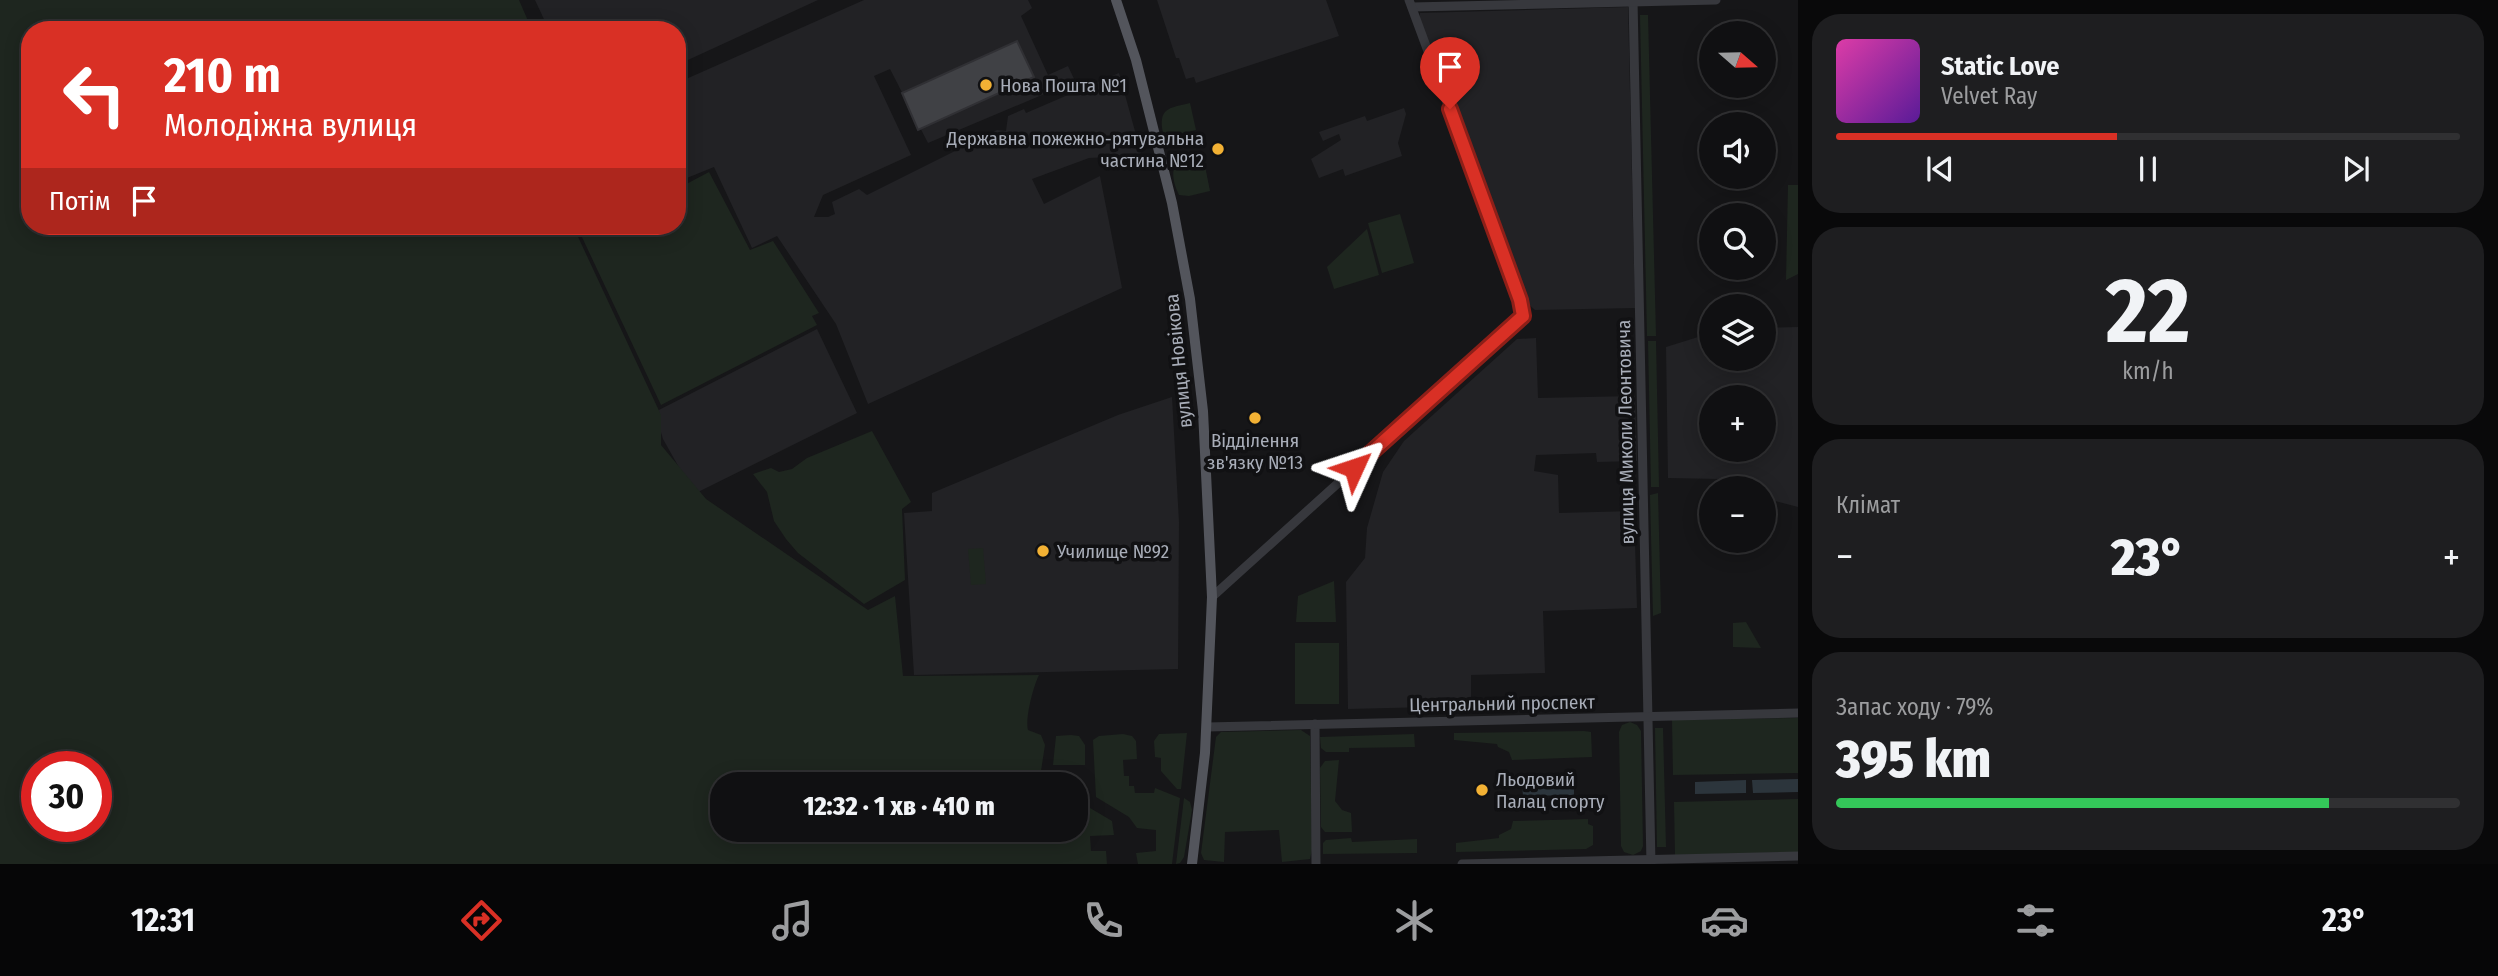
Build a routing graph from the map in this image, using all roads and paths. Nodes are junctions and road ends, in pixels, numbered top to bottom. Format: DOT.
graph roads {
  1 [pos="1116,0"];
  2 [pos="1716,0"];
  3 [pos="1633,1"];
  4 [pos="1410,4"];
  5 [pos="1212,597"];
  6 [pos="1798,713"];
  7 [pos="1649,717"];
  8 [pos="1315,724"];
  9 [pos="1207,727"];
  10 [pos="1798,856"];
  11 [pos="1651,862"];
  12 [pos="1192,864"];
  13 [pos="1316,864"];
  14 [pos="1462,864"];
  15 [pos="1481,864"];
  1 -- 5 [label="main road, вулиця Новікова"];
  2 -- 3 [label="street"];
  3 -- 4 [label="street"];
  3 -- 7 [label="street, вулиця Миколи Леонтовича"];
  4 -- 5 [label="street"];
  5 -- 9 [label="main road, вулиця Новікова"];
  6 -- 7 [label="street, Центральний проспект"];
  7 -- 8 [label="street, Центральний проспект"];
  7 -- 11 [label="street, вулиця Миколи Леонтовича"];
  8 -- 9 [label="street, Центральний проспект"];
  8 -- 13 [label="street"];
  9 -- 12 [label="main road, вулиця Новікова"];
  10 -- 11 [label="street"];
  11 -- 15 [label="street"];
  14 -- 15 [label="street"];
}
